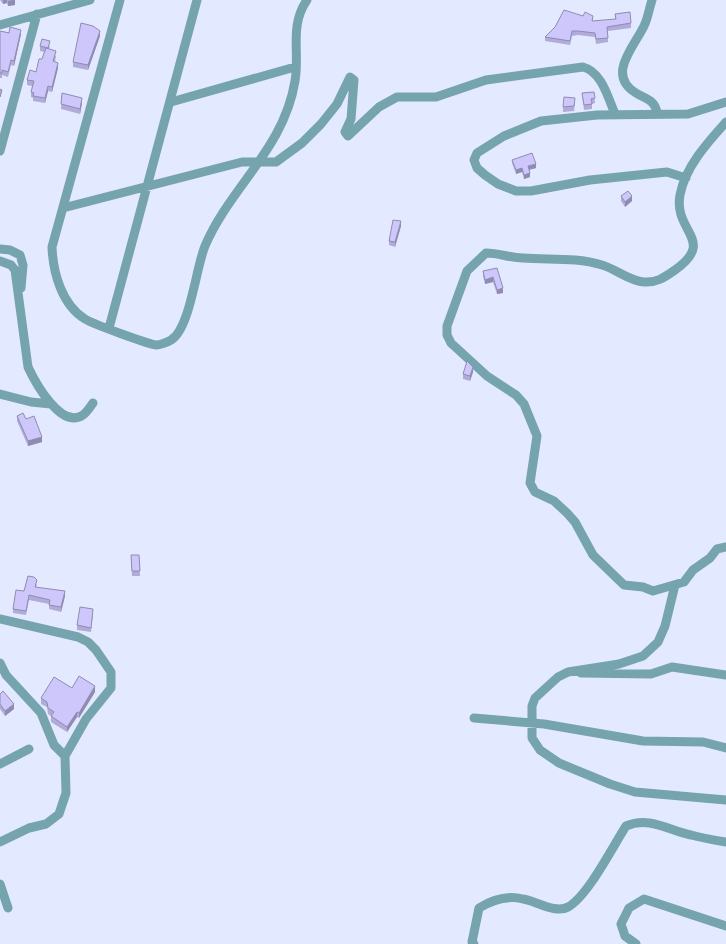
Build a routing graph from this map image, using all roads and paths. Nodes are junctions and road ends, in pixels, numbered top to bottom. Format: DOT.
graph roads {
  1 [pos="90,0"];
  2 [pos="120,0"];
  3 [pos="197,0"];
  4 [pos="307,0"];
  5 [pos="652,0"];
  6 [pos="57,4"];
  7 [pos="37,14"];
  8 [pos="0,25"];
  9 [pos="295,67"];
  10 [pos="171,102"];
  11 [pos="726,102"];
  12 [pos="657,113"];
  13 [pos="616,114"];
  14 [pos="726,122"];
  15 [pos="0,150"];
  16 [pos="260,163"];
  17 [pos="686,178"];
  18 [pos="147,187"];
  19 [pos="63,208"];
  20 [pos="0,249"];
  21 [pos="0,260"];
  22 [pos="20,297"];
  23 [pos="109,328"];
  24 [pos="0,394"];
  25 [pos="93,403"];
  26 [pos="51,404"];
  27 [pos="726,547"];
  28 [pos="675,585"];
  29 [pos="0,619"];
  30 [pos="0,663"];
  31 [pos="568,672"];
  32 [pos="726,675"];
  33 [pos="474,718"];
  34 [pos="531,723"];
  35 [pos="726,748"];
  36 [pos="29,749"];
  37 [pos="65,756"];
  38 [pos="0,764"];
  39 [pos="726,800"];
  40 [pos="0,842"];
  41 [pos="726,842"];
  42 [pos="0,884"];
  43 [pos="8,908"];
  44 [pos="726,926"];
  45 [pos="474,944"];
  46 [pos="636,944"];
  1 -- 6 [label="street"];
  2 -- 19 [label="street"];
  3 -- 10 [label="street"];
  4 -- 9 [label="street"];
  5 -- 12 [label="street"];
  6 -- 7 [label="street"];
  7 -- 8 [label="street"];
  7 -- 15 [label="street"];
  9 -- 10 [label="street"];
  9 -- 16 [label="street"];
  10 -- 18 [label="street"];
  11 -- 12 [label="street"];
  12 -- 13 [label="street"];
  13 -- 16 [label="street"];
  13 -- 17 [label="street"];
  14 -- 17 [label="street"];
  16 -- 18 [label="street"];
  16 -- 23 [label="street"];
  17 -- 28 [label="street"];
  18 -- 19 [label="street"];
  18 -- 23 [label="street"];
  19 -- 23 [label="street"];
  20 -- 22 [label="street"];
  21 -- 22 [label="street"];
  22 -- 26 [label="street"];
  24 -- 26 [label="street"];
  25 -- 26 [label="street"];
  27 -- 28 [label="street"];
  28 -- 31 [label="street"];
  29 -- 37 [label="street"];
  30 -- 37 [label="street"];
  31 -- 32 [label="street"];
  31 -- 34 [label="street"];
  33 -- 34 [label="street"];
  34 -- 35 [label="street"];
  34 -- 39 [label="street"];
  36 -- 38 [label="street"];
  37 -- 40 [label="street"];
  41 -- 45 [label="street"];
  42 -- 43 [label="street"];
  44 -- 46 [label="street"];
}
